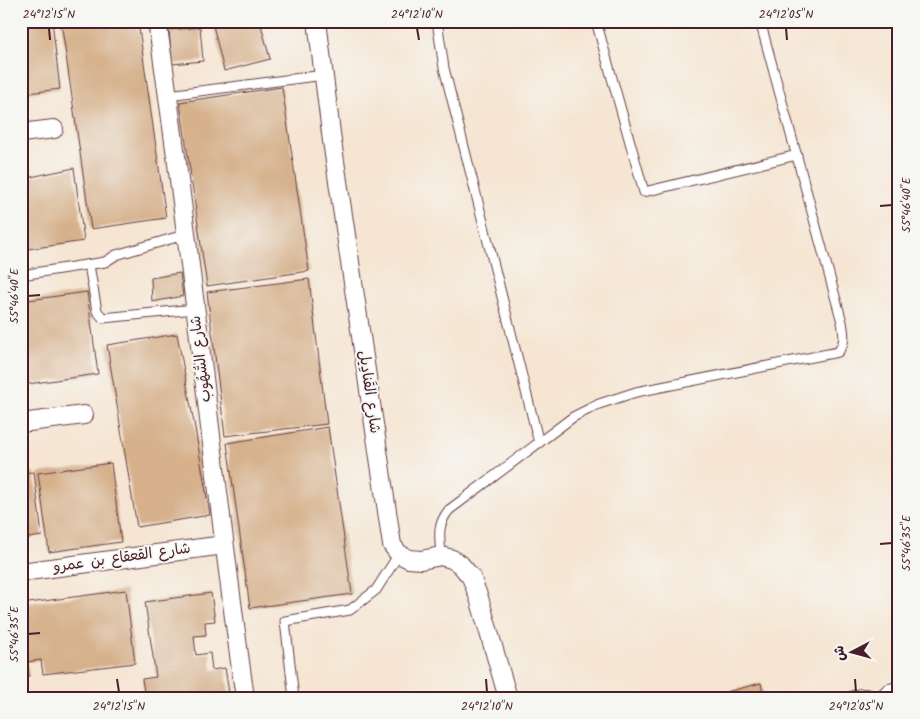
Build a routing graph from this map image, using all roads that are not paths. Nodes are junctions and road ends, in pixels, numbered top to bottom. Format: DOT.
graph roads {
  1 [pos="157,21"];
  2 [pos="317,21"];
  3 [pos="437,21"];
  4 [pos="596,21"];
  5 [pos="760,21"];
  6 [pos="324,74"];
  7 [pos="168,94"];
  8 [pos="54,129"];
  9 [pos="21,133"];
  10 [pos="797,155"];
  11 [pos="187,234"];
  12 [pos="89,265"];
  13 [pos="21,275"];
  14 [pos="195,309"];
  15 [pos="84,415"];
  16 [pos="21,423"];
  17 [pos="539,443"];
  18 [pos="224,545"];
  19 [pos="399,554"];
  20 [pos="441,556"];
  21 [pos="21,572"];
  22 [pos="899,686"];
  23 [pos="245,698"];
  24 [pos="294,698"];
  25 [pos="508,698"];
  26 [pos="848,698"];
  27 [pos="876,698"];
  28 [pos="880,698"];
  1 -- 7 [label="street, شارع السُّهُوب"];
  2 -- 6 [label="street, شارع القَنادِيل"];
  3 -- 17 [label="lane"];
  4 -- 10 [label="lane"];
  5 -- 10 [label="lane"];
  6 -- 7 [label="lane"];
  6 -- 19 [label="street, شارع القَنادِيل"];
  7 -- 11 [label="street, شارع السُّهُوب"];
  8 -- 9 [label="street"];
  10 -- 17 [label="lane"];
  11 -- 12 [label="lane"];
  11 -- 14 [label="street, شارع السُّهُوب"];
  12 -- 13 [label="lane"];
  12 -- 14 [label="lane"];
  14 -- 18 [label="street, شارع السُّهُوب"];
  15 -- 16 [label="street"];
  17 -- 20 [label="lane"];
  18 -- 21 [label="street, شارع القعقاع بن عمرو"];
  18 -- 23 [label="street, شارع السُّهُوب"];
  19 -- 20 [label="street"];
  19 -- 24 [label="lane"];
  20 -- 25 [label="street"];
  22 -- 28 [label="lane"];
  26 -- 27 [label="lane"];
}
